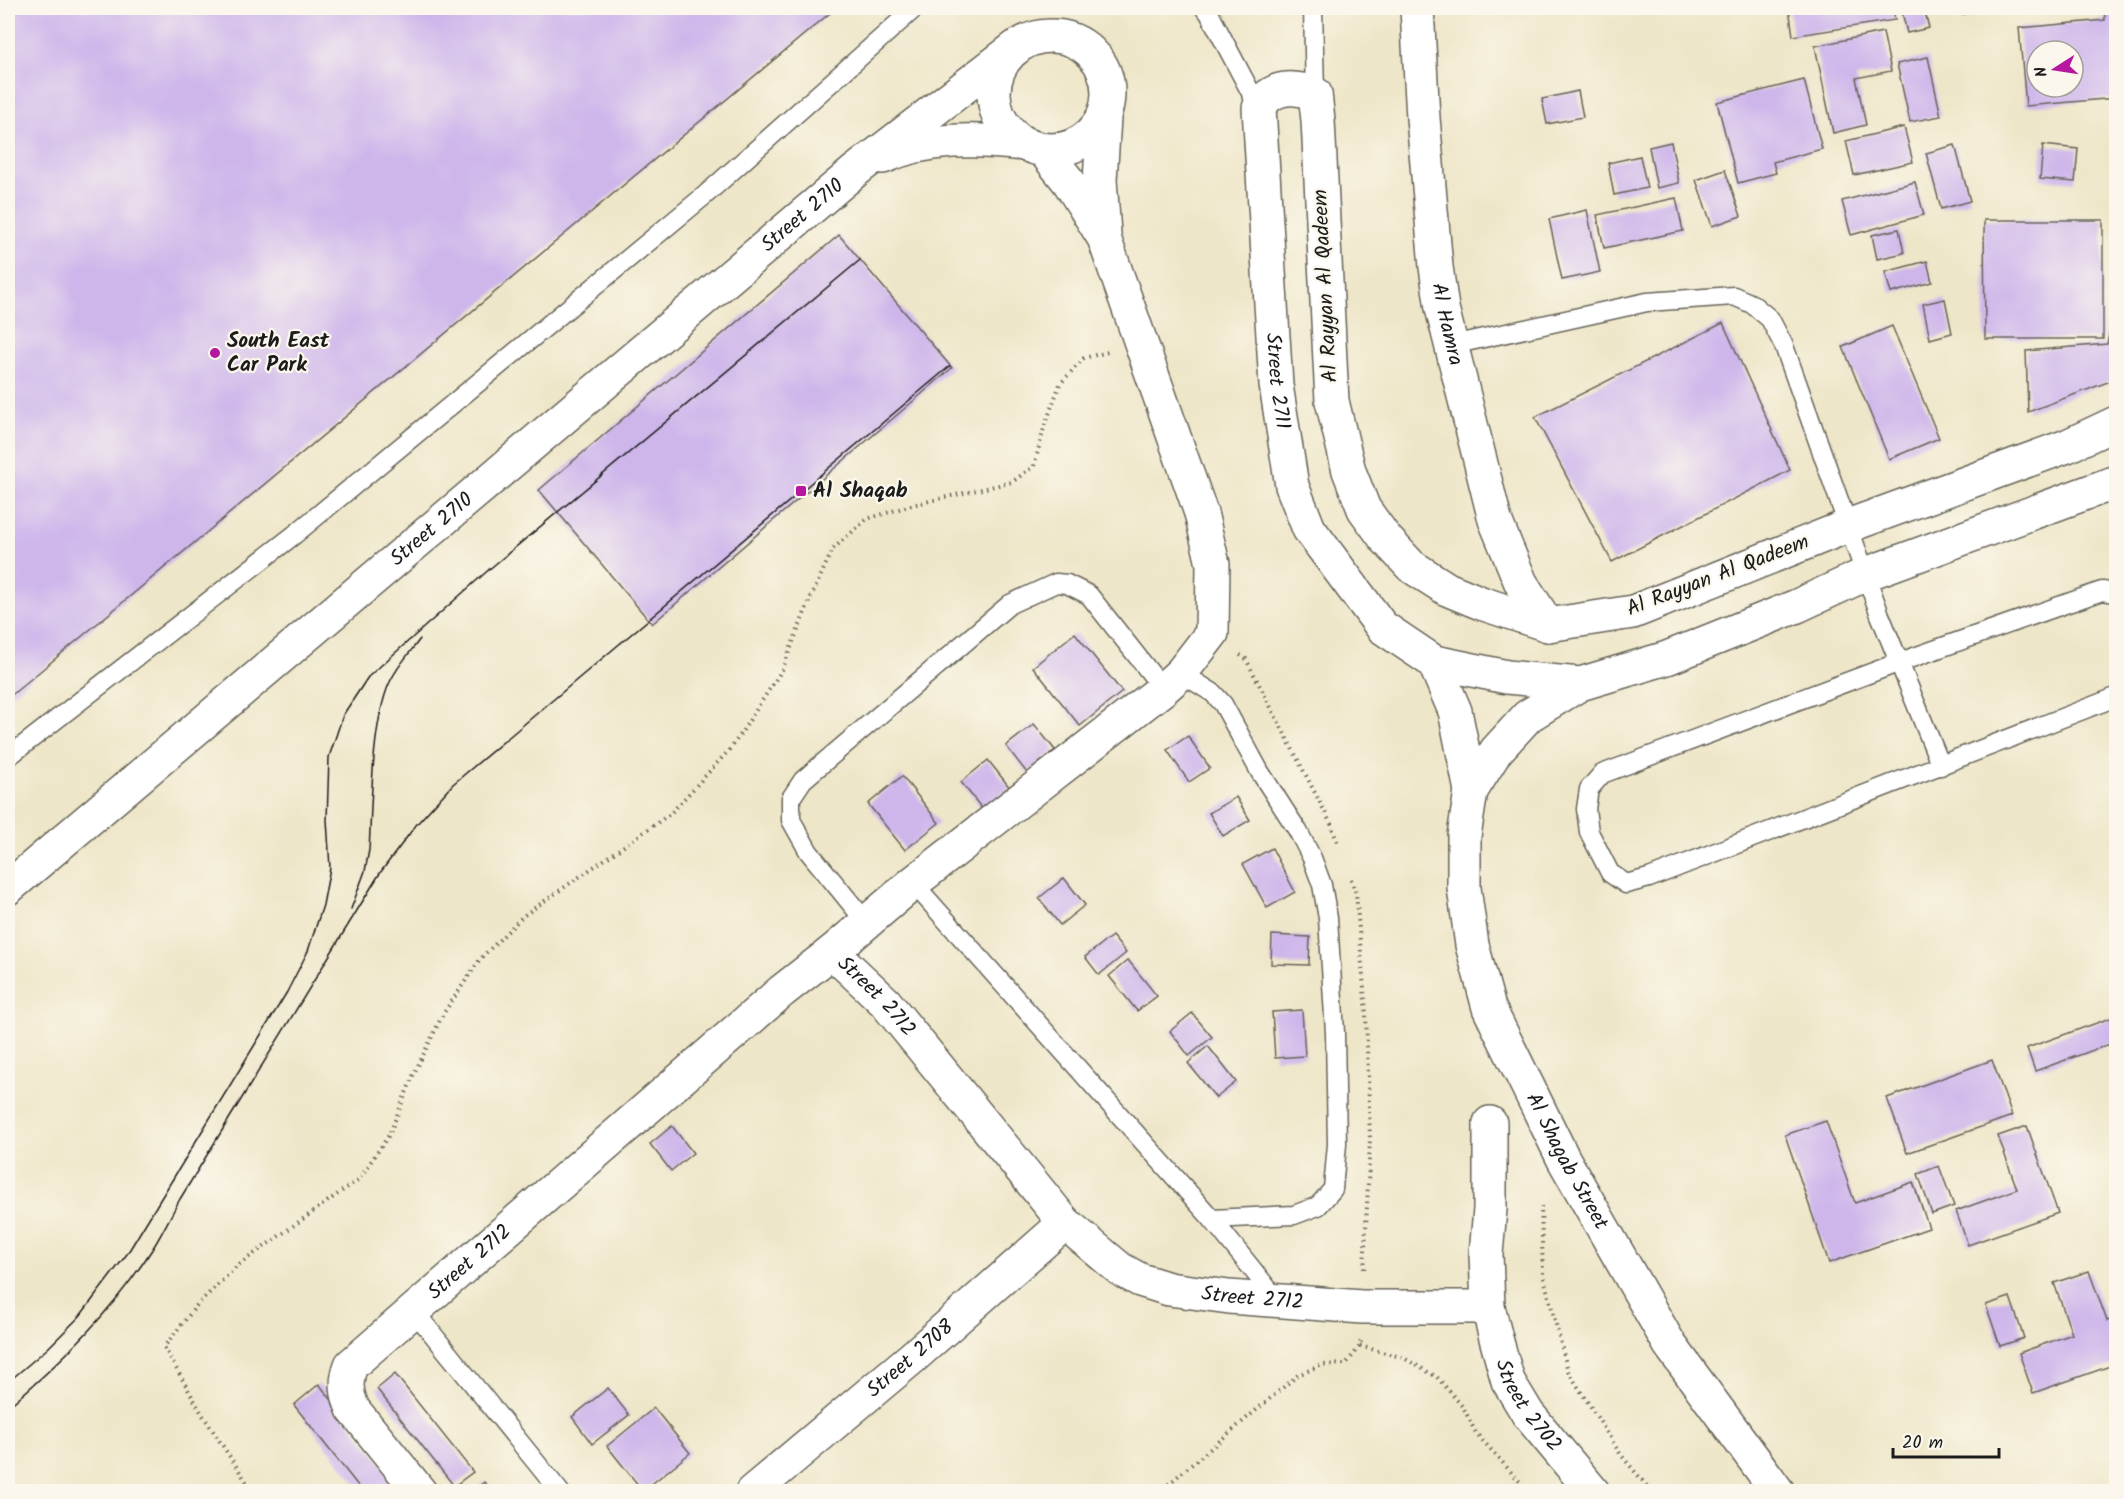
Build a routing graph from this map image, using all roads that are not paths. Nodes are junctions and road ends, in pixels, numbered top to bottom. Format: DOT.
graph roads {
  1 [pos="915,8"];
  2 [pos="1204,8"];
  3 [pos="1313,8"];
  4 [pos="1417,8"];
  5 [pos="1016,47"];
  6 [pos="1315,94"];
  7 [pos="1259,108"];
  8 [pos="1104,118"];
  9 [pos="1035,148"];
  10 [pos="855,171"];
  11 [pos="1104,238"];
  12 [pos="1452,345"];
  13 [pos="2116,423"];
  14 [pos="2116,482"];
  15 [pos="1848,526"];
  16 [pos="1866,574"];
  17 [pos="2116,593"];
  18 [pos="1548,625"];
  19 [pos="1434,662"];
  20 [pos="1900,662"];
  21 [pos="1172,681"];
  22 [pos="1580,684"];
  23 [pos="2116,697"];
  24 [pos="8,757"];
  25 [pos="1941,766"];
  26 [pos="1471,790"];
  27 [pos="914,883"];
  28 [pos="8,888"];
  29 [pos="866,922"];
  30 [pos="832,952"];
  31 [pos="1490,1123"];
  32 [pos="1212,1219"];
  33 [pos="1065,1223"];
  34 [pos="1277,1300"];
  35 [pos="1488,1307"];
  36 [pos="414,1311"];
  37 [pos="420,1491"];
  38 [pos="560,1491"];
  39 [pos="753,1491"];
  40 [pos="1593,1491"];
  41 [pos="1778,1491"];
  1 -- 24 [label="lane"];
  2 -- 7 [label="lane"];
  3 -- 6 [label="lane"];
  4 -- 12 [label="street, Al Hamra"];
  5 -- 8 [label="street"];
  5 -- 9 [label="street"];
  5 -- 10 [label="street, Street 2710"];
  6 -- 7 [label="street"];
  6 -- 18 [label="street, Al Rayyan Al Qadeem"];
  7 -- 19 [label="street, Street 2711"];
  8 -- 9 [label="street"];
  8 -- 11 [label="street"];
  9 -- 10 [label="street, Street 2710"];
  9 -- 11 [label="street"];
  10 -- 28 [label="street, Street 2710"];
  11 -- 21 [label="street"];
  12 -- 15 [label="lane"];
  12 -- 18 [label="street, Al Hamra"];
  13 -- 15 [label="street, Al Rayyan Al Qadeem"];
  14 -- 16 [label="street"];
  15 -- 16 [label="lane"];
  15 -- 18 [label="street, Al Rayyan Al Qadeem"];
  16 -- 20 [label="lane"];
  16 -- 22 [label="street"];
  17 -- 20 [label="lane"];
  19 -- 22 [label="street"];
  19 -- 26 [label="street, Al Shagab Street"];
  20 -- 25 [label="lane"];
  20 -- 25 [label="lane"];
  21 -- 27 [label="street"];
  21 -- 29 [label="lane"];
  21 -- 32 [label="lane"];
  22 -- 26 [label="street, Al Shagab Street"];
  23 -- 25 [label="lane"];
  26 -- 41 [label="street, Al Shagab Street"];
  27 -- 29 [label="street"];
  27 -- 32 [label="lane"];
  29 -- 30 [label="street"];
  30 -- 33 [label="street, Street 2712"];
  30 -- 36 [label="street, Street 2712"];
  31 -- 35 [label="street, Street 2702"];
  32 -- 34 [label="lane"];
  33 -- 34 [label="street, Street 2712"];
  33 -- 39 [label="street, Street 2708"];
  34 -- 35 [label="street, Street 2712"];
  35 -- 40 [label="street, Street 2702"];
  36 -- 37 [label="street, Street 2712"];
  36 -- 38 [label="lane"];
}
